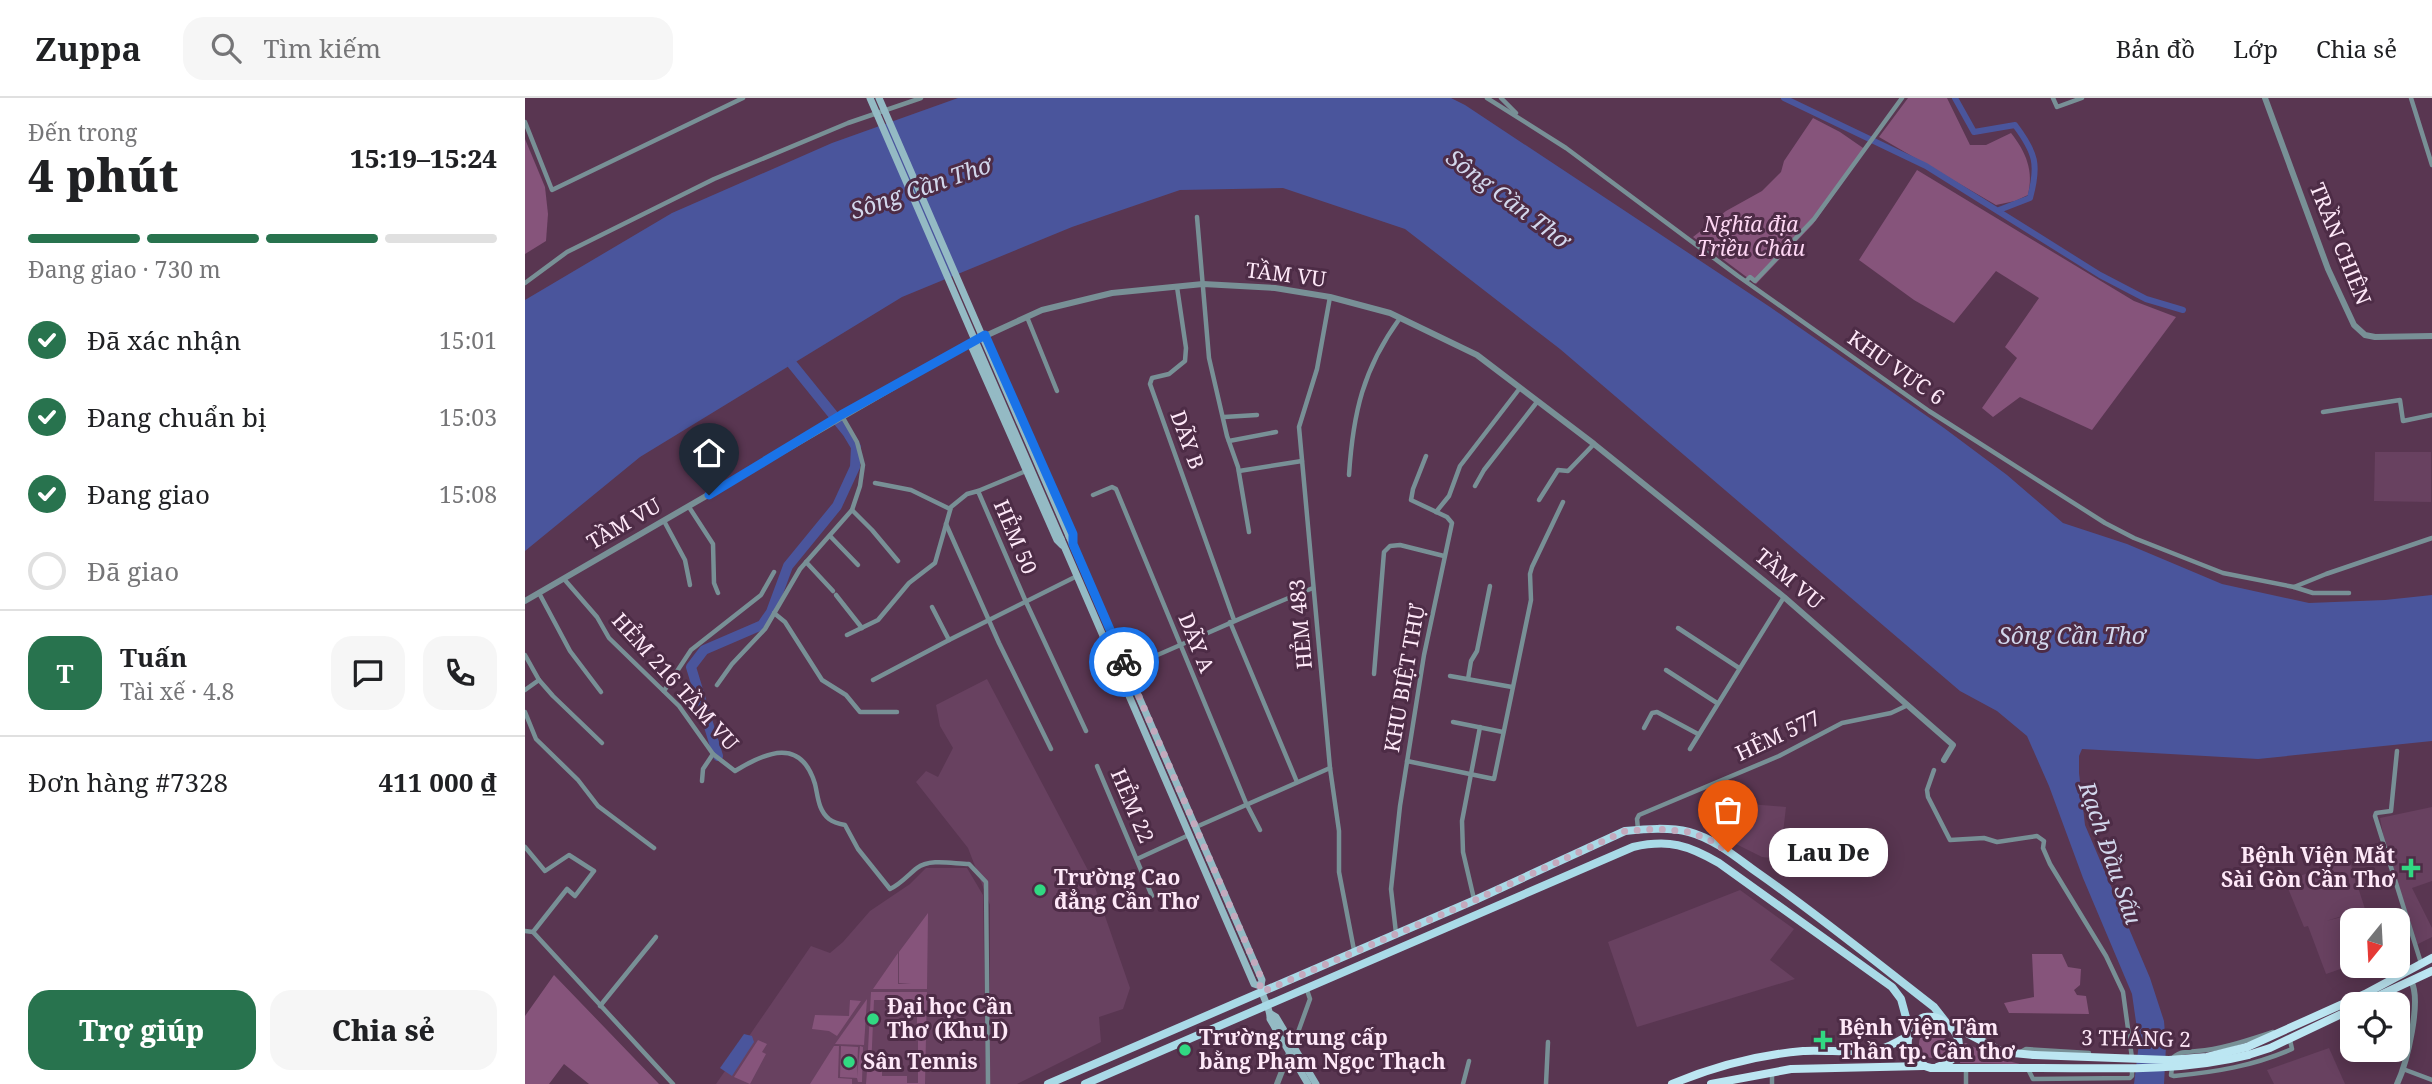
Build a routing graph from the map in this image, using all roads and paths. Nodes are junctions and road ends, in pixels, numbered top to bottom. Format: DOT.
graph roads {
  1 [pos="743,98"];
  2 [pos="870,98"];
  3 [pos="879,98"];
  4 [pos="921,98"];
  5 [pos="1487,98"];
  6 [pos="1501,98"];
  7 [pos="1902,98"];
  8 [pos="2053,98"];
  9 [pos="2082,98"];
  10 [pos="2265,98"];
  11 [pos="2411,98"];
  12 [pos="1519,117"];
  13 [pos="525,122"];
  14 [pos="2432,165"];
  15 [pos="1197,217"];
  16 [pos="1747,281"];
  17 [pos="525,283"];
  18 [pos="1203,284"];
  19 [pos="1177,287"];
  20 [pos="1330,297"];
  21 [pos="1027,316"];
  22 [pos="1400,318"];
  23 [pos="985,335"];
  24 [pos="2431,336"];
  25 [pos="970,342"];
  26 [pos="1520,388"];
  27 [pos="1056,390"];
  28 [pos="1538,402"];
  29 [pos="2323,412"];
  30 [pos="841,415"];
  31 [pos="1257,415"];
  32 [pos="2432,415"];
  33 [pos="1224,417"];
  34 [pos="1276,432"];
  35 [pos="1229,441"];
  36 [pos="1594,444"];
  37 [pos="1426,456"];
  38 [pos="1302,461"];
  39 [pos="1026,471"];
  40 [pos="1239,471"];
  41 [pos="1349,475"];
  42 [pos="875,482"];
  43 [pos="1475,486"];
  44 [pos="978,491"];
  45 [pos="1093,495"];
  46 [pos="1539,500"];
  47 [pos="1563,502"];
  48 [pos="689,507"];
  49 [pos="950,509"];
  50 [pos="852,510"];
  51 [pos="1436,512"];
  52 [pos="664,522"];
  53 [pos="946,523"];
  54 [pos="1249,532"];
  55 [pos="830,536"];
  56 [pos="1065,537"];
  57 [pos="2432,538"];
  58 [pos="1069,546"];
  59 [pos="1444,556"];
  60 [pos="898,561"];
  61 [pos="806,562"];
  62 [pos="858,565"];
  63 [pos="775,572"];
  64 [pos="1078,576"];
  65 [pos="563,579"];
  66 [pos="690,585"];
  67 [pos="1490,586"];
  68 [pos="2296,586"];
  69 [pos="1313,588"];
  70 [pos="539,593"];
  71 [pos="717,593"];
  72 [pos="2349,593"];
  73 [pos="1784,597"];
  74 [pos="525,601"];
  75 [pos="1025,601"];
  76 [pos="932,607"];
  77 [pos="774,613"];
  78 [pos="989,620"];
  79 [pos="1232,622"];
  80 [pos="862,628"];
  81 [pos="1678,628"];
  82 [pos="847,635"];
  83 [pos="949,640"];
  84 [pos="1180,646"];
  85 [pos="525,655"];
  86 [pos="1739,668"];
  87 [pos="1123,670"];
  88 [pos="1666,670"];
  89 [pos="1374,674"];
  90 [pos="1450,676"];
  91 [pos="1468,679"];
  92 [pos="539,680"];
  93 [pos="873,680"];
  94 [pos="717,685"];
  95 [pos="1512,687"];
  96 [pos="525,690"];
  97 [pos="664,691"];
  98 [pos="601,692"];
  99 [pos="1717,703"];
  100 [pos="1908,705"];
  101 [pos="525,712"];
  102 [pos="897,712"];
  103 [pos="1453,722"];
  104 [pos="1480,727"];
  105 [pos="1644,728"];
  106 [pos="1086,731"];
  107 [pos="1503,732"];
  108 [pos="1698,734"];
  109 [pos="602,743"];
  110 [pos="1051,748"];
  111 [pos="1690,749"];
  112 [pos="2397,751"];
  113 [pos="713,754"];
  114 [pos="1944,760"];
  115 [pos="1407,761"];
  116 [pos="1097,766"];
  117 [pos="1330,768"];
  118 [pos="1934,770"];
  119 [pos="1471,775"];
  120 [pos="702,781"];
  121 [pos="1297,782"];
  122 [pos="1246,803"];
  123 [pos="1196,827"];
  124 [pos="1260,830"];
  125 [pos="1638,830"];
  126 [pos="1190,835"];
  127 [pos="525,847"];
  128 [pos="654,848"];
  129 [pos="1137,859"];
  130 [pos="1788,894"];
  131 [pos="1152,896"];
  132 [pos="1475,900"];
  133 [pos="1780,904"];
  134 [pos="525,932"];
  135 [pos="533,932"];
  136 [pos="1396,933"];
  137 [pos="656,937"];
  138 [pos="1354,950"];
  139 [pos="2432,958"];
  140 [pos="2421,964"];
  141 [pos="2432,971"];
  142 [pos="2411,981"];
  143 [pos="1261,989"];
  144 [pos="1307,990"];
  145 [pos="2387,992"];
  146 [pos="600,1006"];
  147 [pos="1269,1010"];
  148 [pos="2340,1015"];
  149 [pos="1948,1023"];
  150 [pos="2281,1033"];
  151 [pos="1909,1034"];
  152 [pos="2290,1039"];
  153 [pos="1548,1042"];
  154 [pos="1291,1050"];
  155 [pos="2248,1051"];
  156 [pos="2019,1054"];
  157 [pos="2132,1055"];
  158 [pos="1469,1061"];
  159 [pos="1924,1066"];
  160 [pos="1966,1067"];
  161 [pos="1937,1068"];
  162 [pos="2028,1068"];
  163 [pos="2403,1069"];
  164 [pos="1772,1071"];
  165 [pos="2432,1080"];
  166 [pos="2094,1081"];
  167 [pos="673,1084"];
  168 [pos="988,1084"];
  169 [pos="1048,1084"];
  170 [pos="1085,1084"];
  171 [pos="1277,1084"];
  172 [pos="1308,1084"];
  173 [pos="1316,1084"];
  174 [pos="1463,1084"];
  175 [pos="1546,1084"];
  176 [pos="1672,1084"];
  177 [pos="1711,1084"];
  178 [pos="1772,1084"];
  179 [pos="1966,1084"];
  180 [pos="2397,1084"];
  1 -- 13 [label="street"];
  2 -- 56 [label="main road, bridge"];
  3 -- 56 [label="main road, bridge"];
  4 -- 17 [label="street"];
  5 -- 12 [label="street, KHU VỰC 6"];
  6 -- 12 [label="street"];
  7 -- 16 [label="street"];
  8 -- 9 [label="street"];
  10 -- 24 [label="street, TRẦN CHIÊN"];
  11 -- 14 [label="street"];
  12 -- 16 [label="street, KHU VỰC 6"];
  15 -- 18 [label="street"];
  16 -- 68 [label="street, KHU VỰC 6"];
  18 -- 19 [label="street, TẦM VU"];
  18 -- 20 [label="street, TẦM VU"];
  18 -- 33 [label="street"];
  19 -- 21 [label="street, TẦM VU"];
  19 -- 79 [label="street, DÃY B"];
  20 -- 22 [label="street, TẦM VU"];
  20 -- 38 [label="street, HẺM 483"];
  21 -- 23 [label="street, TẦM VU"];
  21 -- 27 [label="street"];
  22 -- 26 [label="street, TẦM VU"];
  22 -- 41 [label="street"];
  23 -- 25 [label="street, TẦM VU"];
  23 -- 58 [label="main road"];
  25 -- 30 [label="street, TẦM VU"];
  25 -- 39 [label="main road"];
  26 -- 28 [label="street, TẦM VU"];
  26 -- 51 [label="street"];
  28 -- 36 [label="street, TẦM VU"];
  28 -- 43 [label="street"];
  29 -- 32 [label="street"];
  30 -- 48 [label="street, TẦM VU"];
  30 -- 50 [label="street"];
  31 -- 33 [label="street"];
  33 -- 35 [label="street"];
  34 -- 35 [label="street"];
  35 -- 40 [label="street"];
  36 -- 46 [label="street"];
  36 -- 73 [label="street, TẦM VU"];
  37 -- 51 [label="street, KHU BIỆT THỰ"];
  38 -- 40 [label="street"];
  38 -- 69 [label="street, HẺM 483"];
  39 -- 44 [label="street"];
  39 -- 58 [label="main road"];
  40 -- 54 [label="street"];
  42 -- 49 [label="street"];
  44 -- 49 [label="street, HẺM 50"];
  44 -- 75 [label="street, HẺM 50"];
  45 -- 84 [label="street, DÃY A"];
  47 -- 95 [label="street"];
  48 -- 52 [label="street, TẦM VU"];
  48 -- 71 [label="street"];
  49 -- 53 [label="street"];
  50 -- 55 [label="street"];
  50 -- 60 [label="street"];
  51 -- 59 [label="street, KHU BIỆT THỰ"];
  52 -- 65 [label="street, TẦM VU"];
  52 -- 66 [label="street"];
  53 -- 78 [label="street"];
  53 -- 80 [label="street"];
  55 -- 61 [label="street"];
  55 -- 62 [label="street"];
  56 -- 58 [label="main road"];
  57 -- 68 [label="street"];
  58 -- 64 [label="main road"];
  58 -- 87 [label="main road"];
  59 -- 89 [label="street"];
  59 -- 115 [label="street, KHU BIỆT THỰ"];
  61 -- 77 [label="street"];
  61 -- 80 [label="street"];
  63 -- 97 [label="street"];
  64 -- 75 [label="street, HẺM 50"];
  64 -- 87 [label="main road"];
  65 -- 70 [label="street, TẦM VU"];
  65 -- 97 [label="street, HẺM 216 TẦM VU"];
  67 -- 91 [label="street"];
  68 -- 72 [label="street, KHU VỰC 6"];
  69 -- 79 [label="street"];
  69 -- 117 [label="street, HẺM 483"];
  70 -- 74 [label="street, TẦM VU"];
  70 -- 98 [label="street"];
  73 -- 86 [label="street"];
  73 -- 100 [label="street, TẦM VU"];
  75 -- 78 [label="street, HẺM 50"];
  75 -- 106 [label="street, HẺM 50"];
  76 -- 83 [label="street"];
  77 -- 94 [label="street"];
  77 -- 102 [label="street"];
  78 -- 83 [label="street, HẺM 50"];
  78 -- 110 [label="street"];
  79 -- 84 [label="street"];
  79 -- 121 [label="street, DÃY B"];
  80 -- 82 [label="street"];
  81 -- 86 [label="street"];
  83 -- 93 [label="street, HẺM 50"];
  84 -- 87 [label="street"];
  84 -- 122 [label="street, DÃY A"];
  85 -- 92 [label="street"];
  86 -- 99 [label="street"];
  87 -- 123 [label="main road"];
  87 -- 126 [label="main road"];
  88 -- 99 [label="street"];
  90 -- 91 [label="street"];
  91 -- 95 [label="street"];
  92 -- 96 [label="street"];
  92 -- 109 [label="street"];
  95 -- 107 [label="street"];
  97 -- 113 [label="street, HẺM 216 TẦM VU"];
  99 -- 108 [label="street"];
  100 -- 114 [label="street, TẦM VU"];
  100 -- 125 [label="street, HẺM 577"];
  101 -- 128 [label="street"];
  103 -- 104 [label="street"];
  104 -- 107 [label="street"];
  104 -- 119 [label="street"];
  105 -- 108 [label="street"];
  107 -- 119 [label="street"];
  108 -- 111 [label="street"];
  112 -- 140 [label="street"];
  113 -- 120 [label="street"];
  113 -- 168 [label="street, HẺM 216 TẦM VU"];
  115 -- 119 [label="street"];
  115 -- 136 [label="street, KHU BIỆT THỰ"];
  116 -- 129 [label="street, HẺM 22"];
  117 -- 121 [label="street"];
  117 -- 138 [label="street, HẺM 483"];
  118 -- 157 [label="street"];
  119 -- 132 [label="street"];
  121 -- 122 [label="street"];
  122 -- 123 [label="street"];
  122 -- 124 [label="street, DÃY A"];
  123 -- 143 [label="main road"];
  125 -- 130 [label="main road"];
  125 -- 132 [label="main road"];
  126 -- 129 [label="street, HẺM 22"];
  126 -- 143 [label="main road"];
  127 -- 135 [label="street"];
  129 -- 131 [label="street, HẺM 22"];
  130 -- 133 [label="main road"];
  130 -- 149 [label="main road"];
  132 -- 136 [label="main road"];
  133 -- 144 [label="main road"];
  133 -- 151 [label="main road"];
  134 -- 135 [label="street"];
  135 -- 146 [label="street"];
  136 -- 138 [label="main road"];
  137 -- 146 [label="street"];
  138 -- 143 [label="main road"];
  139 -- 140 [label="highway, 3 THÁNG 2"];
  140 -- 150 [label="highway, 3 THÁNG 2"];
  141 -- 142 [label="highway"];
  142 -- 145 [label="highway"];
  142 -- 163 [label="street"];
  143 -- 147 [label="main road"];
  143 -- 169 [label="main road"];
  144 -- 147 [label="main road"];
  144 -- 154 [label="street"];
  146 -- 167 [label="street"];
  147 -- 154 [label="main road"];
  147 -- 170 [label="main road"];
  148 -- 152 [label="highway, 3 THÁNG 2"];
  149 -- 151 [label="highway"];
  149 -- 156 [label="highway, 3 THÁNG 2"];
  149 -- 161 [label="highway"];
  150 -- 152 [label="street"];
  150 -- 155 [label="highway, 3 THÁNG 2"];
  151 -- 159 [label="highway"];
  151 -- 176 [label="highway"];
  152 -- 155 [label="highway, 3 THÁNG 2"];
  153 -- 175 [label="street"];
  154 -- 171 [label="street"];
  154 -- 172 [label="main road"];
  154 -- 173 [label="main road"];
  155 -- 156 [label="highway, 3 THÁNG 2, bridge"];
  155 -- 162 [label="highway, 3 THÁNG 2, bridge"];
  156 -- 157 [label="street"];
  157 -- 166 [label="street"];
  158 -- 174 [label="street"];
  159 -- 161 [label="highway"];
  159 -- 164 [label="highway"];
  160 -- 161 [label="highway, 3 THÁNG 2"];
  160 -- 162 [label="highway, 3 THÁNG 2"];
  160 -- 179 [label="street"];
  162 -- 166 [label="street"];
  163 -- 165 [label="street"];
  163 -- 180 [label="street"];
  164 -- 177 [label="highway"];
  164 -- 178 [label="street"];
}
